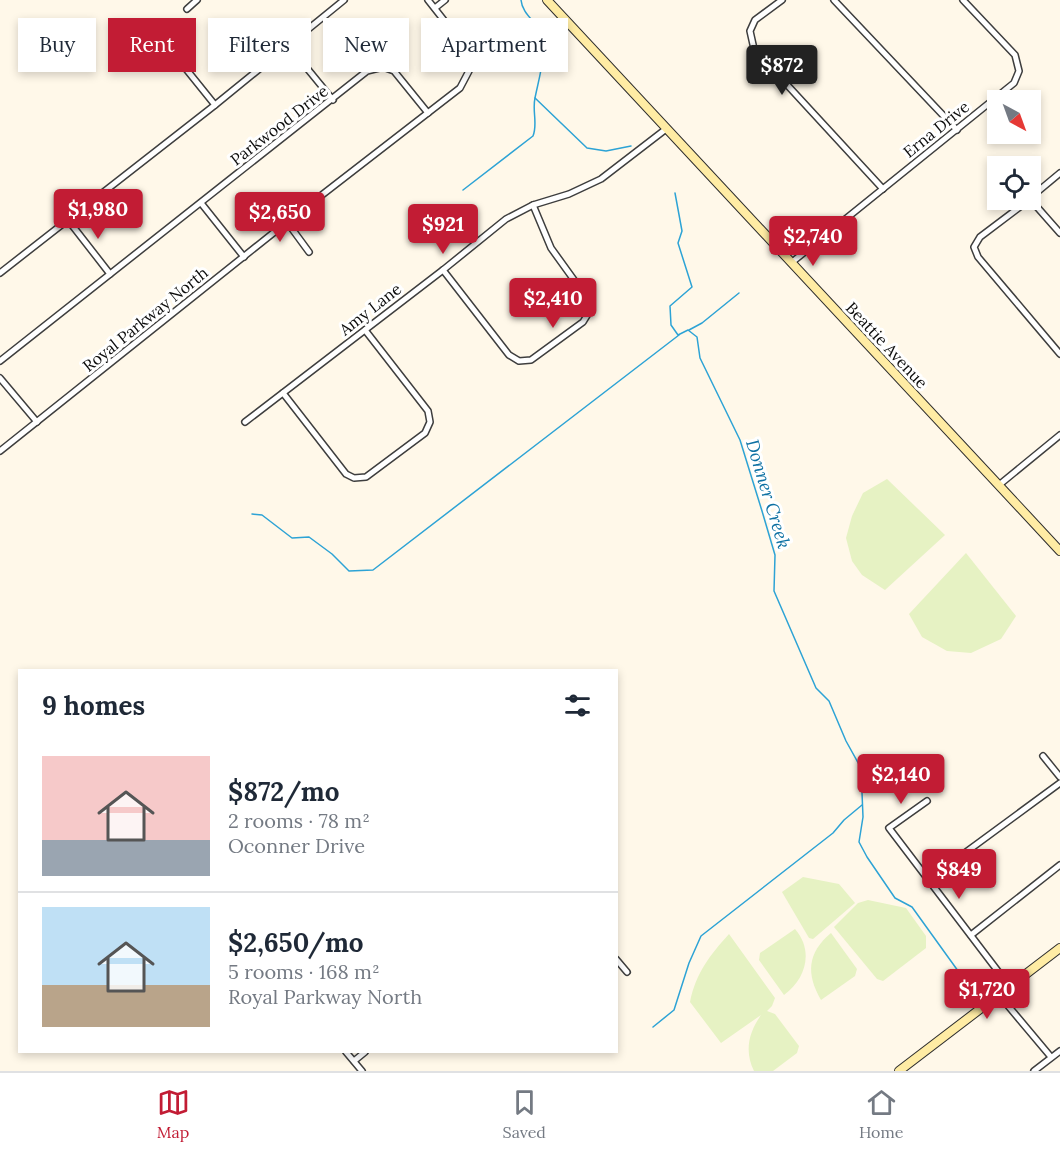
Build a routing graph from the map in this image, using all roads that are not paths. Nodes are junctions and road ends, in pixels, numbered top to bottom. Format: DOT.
graph roads {
  1 [pos="197,0"];
  2 [pos="344,0"];
  3 [pos="428,0"];
  4 [pos="445,0"];
  5 [pos="547,0"];
  6 [pos="782,0"];
  7 [pos="834,0"];
  8 [pos="963,0"];
  9 [pos="435,8"];
  10 [pos="187,9"];
  11 [pos="311,27"];
  12 [pos="189,72"];
  13 [pos="256,72"];
  14 [pos="310,72"];
  15 [pos="333,100"];
  16 [pos="216,105"];
  17 [pos="428,113"];
  18 [pos="666,129"];
  19 [pos="957,130"];
  20 [pos="1060,173"];
  21 [pos="883,189"];
  22 [pos="1041,189"];
  23 [pos="201,203"];
  24 [pos="532,205"];
  25 [pos="1016,210"];
  26 [pos="1040,210"];
  27 [pos="68,220"];
  28 [pos="287,222"];
  29 [pos="1060,232"];
  30 [pos="309,252"];
  31 [pos="243,257"];
  32 [pos="791,262"];
  33 [pos="443,270"];
  34 [pos="0,273"];
  35 [pos="110,274"];
  36 [pos="365,330"];
  37 [pos="1060,354"];
  38 [pos="0,361"];
  39 [pos="0,378"];
  40 [pos="283,393"];
  41 [pos="38,422"];
  42 [pos="245,422"];
  43 [pos="1060,435"];
  44 [pos="0,452"];
  45 [pos="999,485"];
  46 [pos="1060,551"];
  47 [pos="1043,756"];
  48 [pos="1060,777"];
  49 [pos="1060,783"];
  50 [pos="927,801"];
  51 [pos="1060,865"];
  52 [pos="928,880"];
  53 [pos="971,935"];
  54 [pos="1060,948"];
  55 [pos="618,961"];
  56 [pos="627,972"];
  57 [pos="1010,987"];
  58 [pos="999,995"];
  59 [pos="1060,1051"];
  60 [pos="347,1053"];
  61 [pos="364,1053"];
  62 [pos="1051,1057"];
  63 [pos="354,1061"];
  64 [pos="362,1071"];
  65 [pos="899,1071"];
  66 [pos="1034,1071"];
  1 -- 10 [label="street"];
  2 -- 11 [label="street"];
  3 -- 9 [label="street, Royal Parkway North"];
  4 -- 9 [label="street"];
  5 -- 18 [label="street, Beattie Avenue"];
  6 -- 21 [label="street"];
  7 -- 19 [label="street"];
  8 -- 19 [label="street, Erna Drive"];
  9 -- 17 [label="street, Royal Parkway North"];
  12 -- 16 [label="street"];
  13 -- 16 [label="street"];
  14 -- 15 [label="street"];
  15 -- 17 [label="street, Parkwood Drive"];
  15 -- 23 [label="street, Parkwood Drive"];
  16 -- 27 [label="street"];
  17 -- 28 [label="street, Royal Parkway North"];
  18 -- 24 [label="street, Amy Lane"];
  18 -- 32 [label="street, Beattie Avenue"];
  19 -- 21 [label="street, Erna Drive"];
  20 -- 22 [label="street"];
  21 -- 32 [label="street, Erna Drive"];
  23 -- 31 [label="street"];
  23 -- 35 [label="street, Parkwood Drive"];
  24 -- 33 [label="street, Amy Lane"];
  24 -- 33 [label="street"];
  25 -- 37 [label="street"];
  26 -- 29 [label="street"];
  27 -- 34 [label="street"];
  27 -- 35 [label="street"];
  28 -- 30 [label="street"];
  28 -- 31 [label="street, Royal Parkway North"];
  31 -- 41 [label="street, Royal Parkway North"];
  32 -- 45 [label="street, Beattie Avenue"];
  33 -- 36 [label="street, Amy Lane"];
  35 -- 38 [label="street, Parkwood Drive"];
  36 -- 40 [label="street, Amy Lane"];
  36 -- 40 [label="street"];
  39 -- 41 [label="street"];
  40 -- 42 [label="street, Amy Lane"];
  41 -- 44 [label="street, Royal Parkway North"];
  43 -- 45 [label="street"];
  45 -- 46 [label="street, Beattie Avenue"];
  47 -- 48 [label="street"];
  49 -- 52 [label="street"];
  50 -- 52 [label="street"];
  51 -- 53 [label="street"];
  52 -- 53 [label="street"];
  53 -- 57 [label="street"];
  54 -- 57 [label="street"];
  55 -- 56 [label="street"];
  57 -- 58 [label="street"];
  58 -- 62 [label="street"];
  58 -- 65 [label="street"];
  59 -- 62 [label="street"];
  60 -- 63 [label="street"];
  61 -- 63 [label="street"];
  62 -- 66 [label="street"];
  63 -- 64 [label="street"];
}
